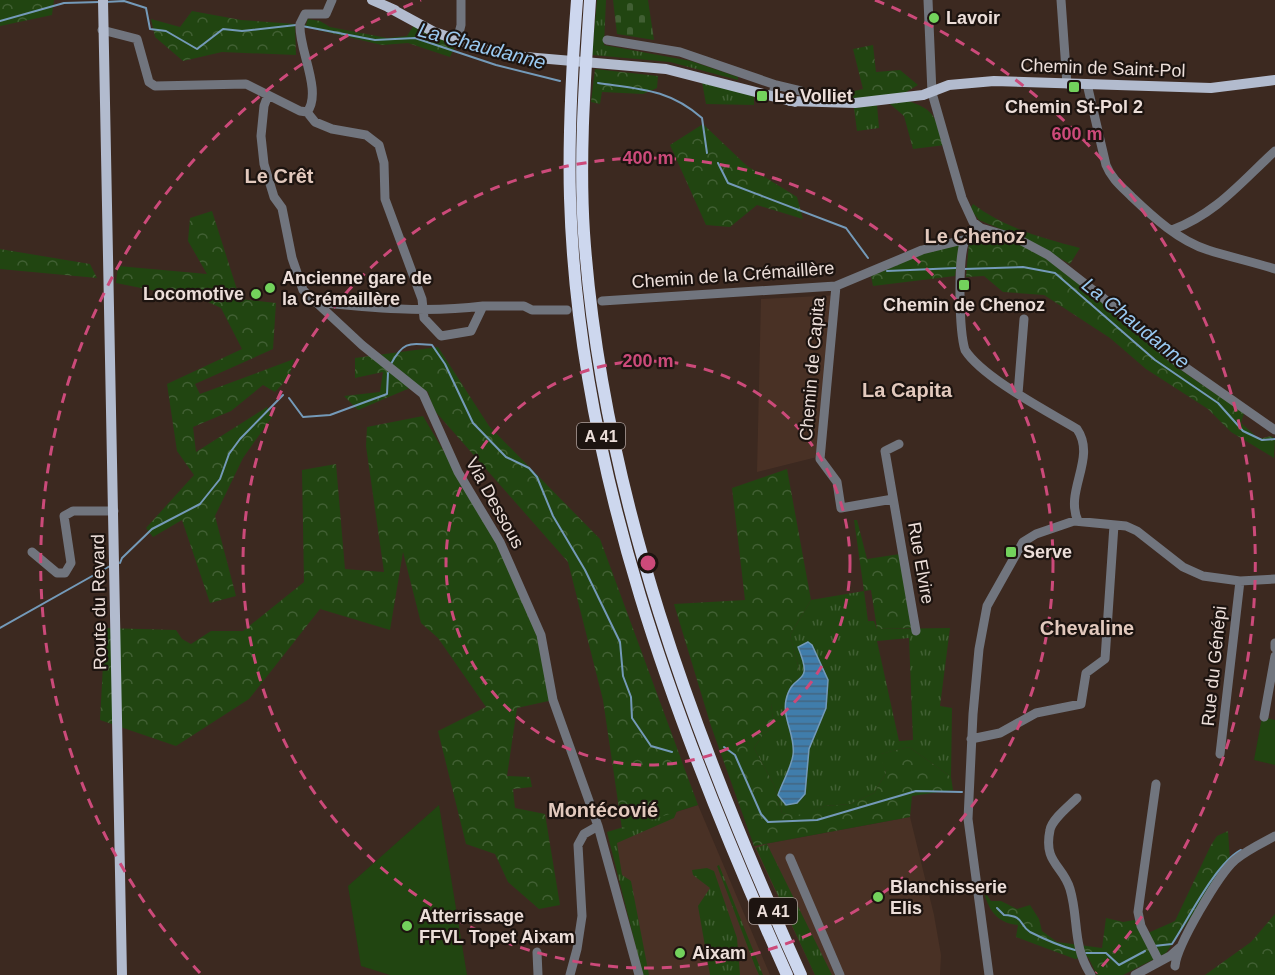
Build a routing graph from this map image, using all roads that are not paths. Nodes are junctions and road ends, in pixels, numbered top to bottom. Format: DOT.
graph roads {
  1 [pos="332,0"];
  2 [pos="372,0"];
  3 [pos="461,0"];
  4 [pos="577,0"];
  5 [pos="590,0"];
  6 [pos="928,0"];
  7 [pos="1061,0"];
  8 [pos="103,4"];
  9 [pos="102,30"];
  10 [pos="459,38"];
  11 [pos="607,40"];
  12 [pos="1275,80"];
  13 [pos="1067,84"];
  14 [pos="1087,84"];
  15 [pos="774,90"];
  16 [pos="801,91"];
  17 [pos="932,93"];
  18 [pos="268,95"];
  19 [pos="307,112"];
  20 [pos="1275,151"];
  21 [pos="1172,230"];
  22 [pos="970,235"];
  23 [pos="1275,269"];
  24 [pos="836,286"];
  25 [pos="602,301"];
  26 [pos="315,302"];
  27 [pos="483,306"];
  28 [pos="567,310"];
  29 [pos="1024,319"];
  30 [pos="1018,394"];
  31 [pos="1275,430"];
  32 [pos="899,444"];
  33 [pos="820,454"];
  34 [pos="893,499"];
  35 [pos="114,511"];
  36 [pos="1076,519"];
  37 [pos="1114,525"];
  38 [pos="32,552"];
  39 [pos="1275,579"];
  40 [pos="1240,581"];
  41 [pos="916,631"];
  42 [pos="1275,656"];
  43 [pos="1264,717"];
  44 [pos="971,739"];
  45 [pos="1220,754"];
  46 [pos="1156,784"];
  47 [pos="1077,798"];
  48 [pos="598,826"];
  49 [pos="1275,836"];
  50 [pos="790,858"];
  51 [pos="1181,946"];
  52 [pos="537,952"];
  53 [pos="1158,965"];
  54 [pos="1175,970"];
  55 [pos="122,975"];
  56 [pos="538,975"];
  57 [pos="570,975"];
  58 [pos="639,975"];
  59 [pos="787,975"];
  60 [pos="801,975"];
  61 [pos="840,975"];
  62 [pos="989,975"];
  63 [pos="1091,975"];
  64 [pos="1136,975"];
  1 -- 19 [label="street"];
  2 -- 10 [label="main road"];
  3 -- 10 [label="street"];
  4 -- 59 [label="highway, A 41"];
  5 -- 60 [label="highway, A 41"];
  6 -- 17 [label="street"];
  7 -- 13 [label="street"];
  8 -- 9 [label="main road, Route du Revard"];
  9 -- 18 [label="street"];
  9 -- 35 [label="main road, Route du Revard"];
  10 -- 15 [label="main road"];
  11 -- 15 [label="street"];
  12 -- 14 [label="main road, Chemin de Saint-Pol"];
  13 -- 14 [label="main road, Chemin de Saint-Pol"];
  13 -- 17 [label="main road, Chemin de Saint-Pol"];
  14 -- 21 [label="street"];
  15 -- 16 [label="street"];
  15 -- 17 [label="main road"];
  17 -- 22 [label="street"];
  18 -- 19 [label="street"];
  18 -- 26 [label="street, Via Dessous"];
  19 -- 27 [label="street"];
  20 -- 21 [label="street"];
  21 -- 23 [label="street"];
  22 -- 24 [label="street, Chemin de la Crémaillère"];
  22 -- 30 [label="street"];
  22 -- 31 [label="street"];
  24 -- 25 [label="street, Chemin de la Crémaillère"];
  24 -- 33 [label="street, Chemin de Capita"];
  26 -- 27 [label="street"];
  26 -- 48 [label="street, Via Dessous"];
  27 -- 28 [label="street"];
  29 -- 30 [label="street"];
  30 -- 36 [label="street"];
  32 -- 34 [label="street, Rue Elvire"];
  33 -- 34 [label="street, Rue Elvire"];
  34 -- 41 [label="street, Rue Elvire"];
  35 -- 38 [label="street"];
  35 -- 55 [label="main road, Route du Revard"];
  36 -- 37 [label="street"];
  36 -- 44 [label="street"];
  37 -- 40 [label="street"];
  37 -- 44 [label="street"];
  39 -- 40 [label="street"];
  40 -- 45 [label="street, Rue du Génépi"];
  42 -- 43 [label="street"];
  44 -- 62 [label="street"];
  46 -- 53 [label="street"];
  47 -- 63 [label="street"];
  48 -- 57 [label="street"];
  48 -- 58 [label="street, Via Dessous"];
  49 -- 51 [label="street"];
  50 -- 61 [label="street"];
  51 -- 53 [label="street"];
  51 -- 54 [label="street"];
  52 -- 56 [label="street"];
  53 -- 54 [label="street"];
  53 -- 64 [label="street"];
}
